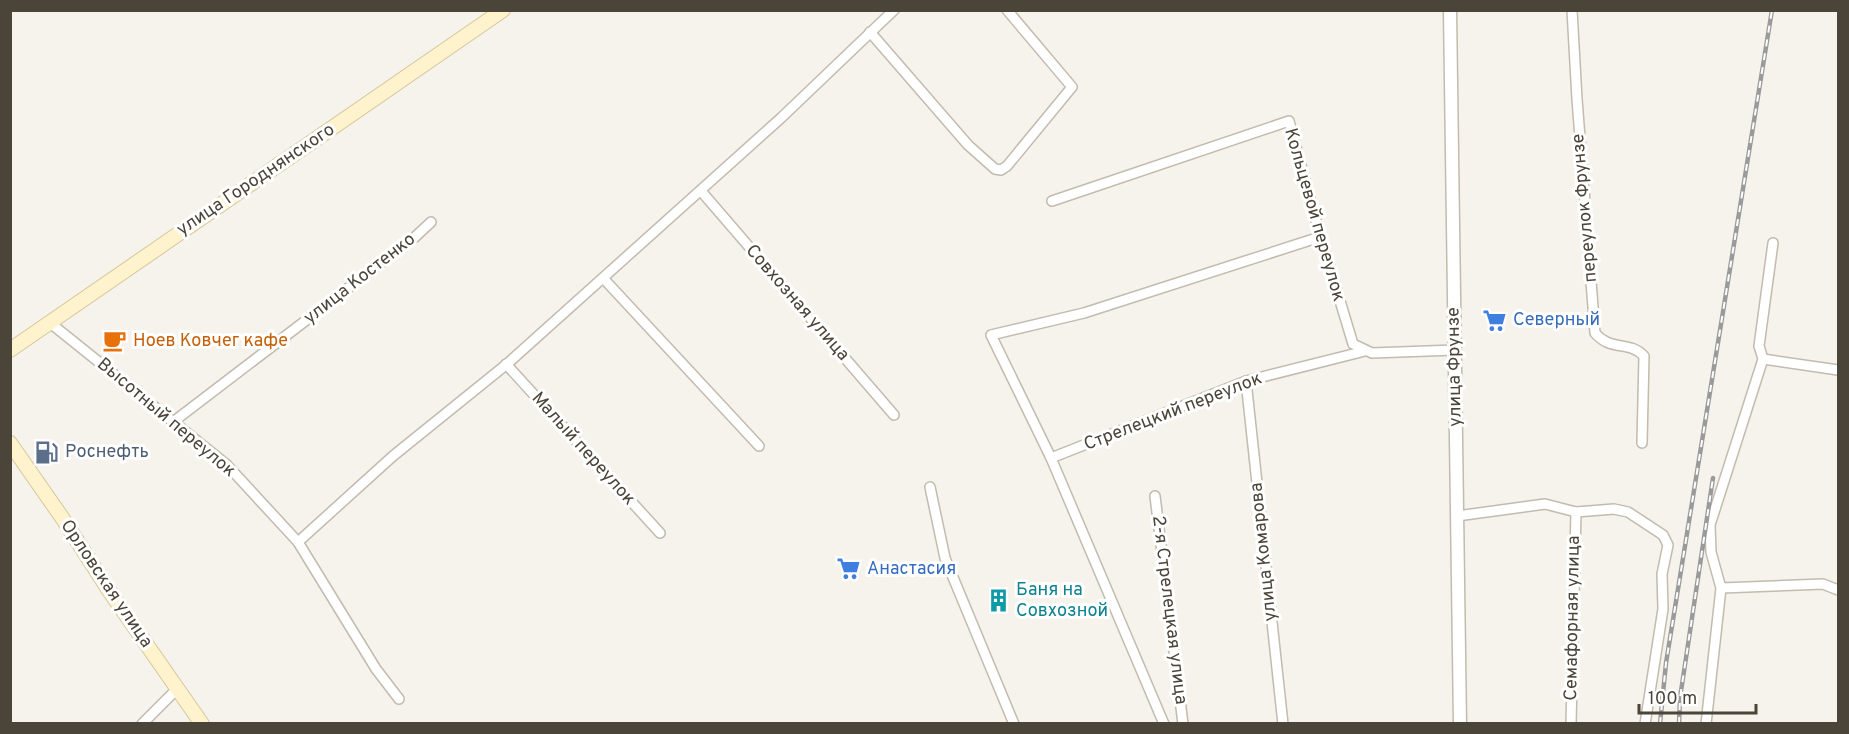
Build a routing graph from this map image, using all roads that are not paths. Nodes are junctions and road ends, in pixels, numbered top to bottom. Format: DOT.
graph roads {
  1 [pos="503,10"];
  2 [pos="894,10"];
  3 [pos="1007,10"];
  4 [pos="1450,10"];
  5 [pos="1572,10"];
  6 [pos="870,32"];
  7 [pos="701,191"];
  8 [pos="1052,201"];
  9 [pos="431,222"];
  10 [pos="1320,237"];
  11 [pos="1773,243"];
  12 [pos="603,278"];
  13 [pos="49,322"];
  14 [pos="10,350"];
  15 [pos="1455,350"];
  16 [pos="1365,351"];
  17 [pos="1763,359"];
  18 [pos="506,364"];
  19 [pos="1839,370"];
  20 [pos="1246,381"];
  21 [pos="894,415"];
  22 [pos="173,422"];
  23 [pos="10,443"];
  24 [pos="1642,443"];
  25 [pos="759,446"];
  26 [pos="1051,458"];
  27 [pos="930,487"];
  28 [pos="1155,496"];
  29 [pos="1576,512"];
  30 [pos="1457,516"];
  31 [pos="660,533"];
  32 [pos="298,542"];
  33 [pos="1721,588"];
  34 [pos="1839,591"];
  35 [pos="177,689"];
  36 [pos="399,699"];
  37 [pos="142,723"];
  38 [pos="202,723"];
  39 [pos="1014,723"];
  40 [pos="1164,723"];
  41 [pos="1183,723"];
  42 [pos="1283,723"];
  43 [pos="1460,723"];
  44 [pos="1571,723"];
  45 [pos="1645,723"];
  46 [pos="1706,723"];
  1 -- 13 [label="main road, улица Городнянского"];
  2 -- 6 [label="street"];
  3 -- 6 [label="street"];
  4 -- 15 [label="street, улица Фрунзе"];
  5 -- 24 [label="street, переулок Фрунзе"];
  6 -- 7 [label="street"];
  7 -- 12 [label="street"];
  7 -- 21 [label="street, Совхозная улица"];
  8 -- 10 [label="street, Кольцевой переулок"];
  9 -- 22 [label="street, улица Костенко"];
  10 -- 16 [label="street, Кольцевой переулок"];
  10 -- 26 [label="street, 2-я Стрелецкая улица"];
  11 -- 17 [label="street"];
  12 -- 18 [label="street"];
  12 -- 25 [label="street"];
  13 -- 14 [label="main road, улица Городнянского"];
  13 -- 22 [label="street, Высотный переулок"];
  15 -- 16 [label="street"];
  15 -- 30 [label="street, улица Фрунзе"];
  16 -- 20 [label="street, Стрелецкий переулок"];
  17 -- 19 [label="street"];
  17 -- 33 [label="street"];
  18 -- 31 [label="street, Малый переулок"];
  18 -- 32 [label="street"];
  20 -- 26 [label="street, Стрелецкий переулок"];
  20 -- 42 [label="street, улица Комарова"];
  22 -- 32 [label="street, Высотный переулок"];
  23 -- 35 [label="main road, Орловская улица"];
  26 -- 40 [label="street, 2-я Стрелецкая улица"];
  27 -- 39 [label="street"];
  28 -- 41 [label="street, 2-я Стрелецкая улица"];
  29 -- 30 [label="street"];
  29 -- 44 [label="street, Семафорная улица"];
  29 -- 45 [label="street"];
  30 -- 43 [label="street, улица Фрунзе"];
  32 -- 36 [label="street, Высотный переулок"];
  33 -- 34 [label="street"];
  33 -- 46 [label="street"];
  35 -- 37 [label="street"];
  35 -- 38 [label="main road, Орловская улица"];
}
